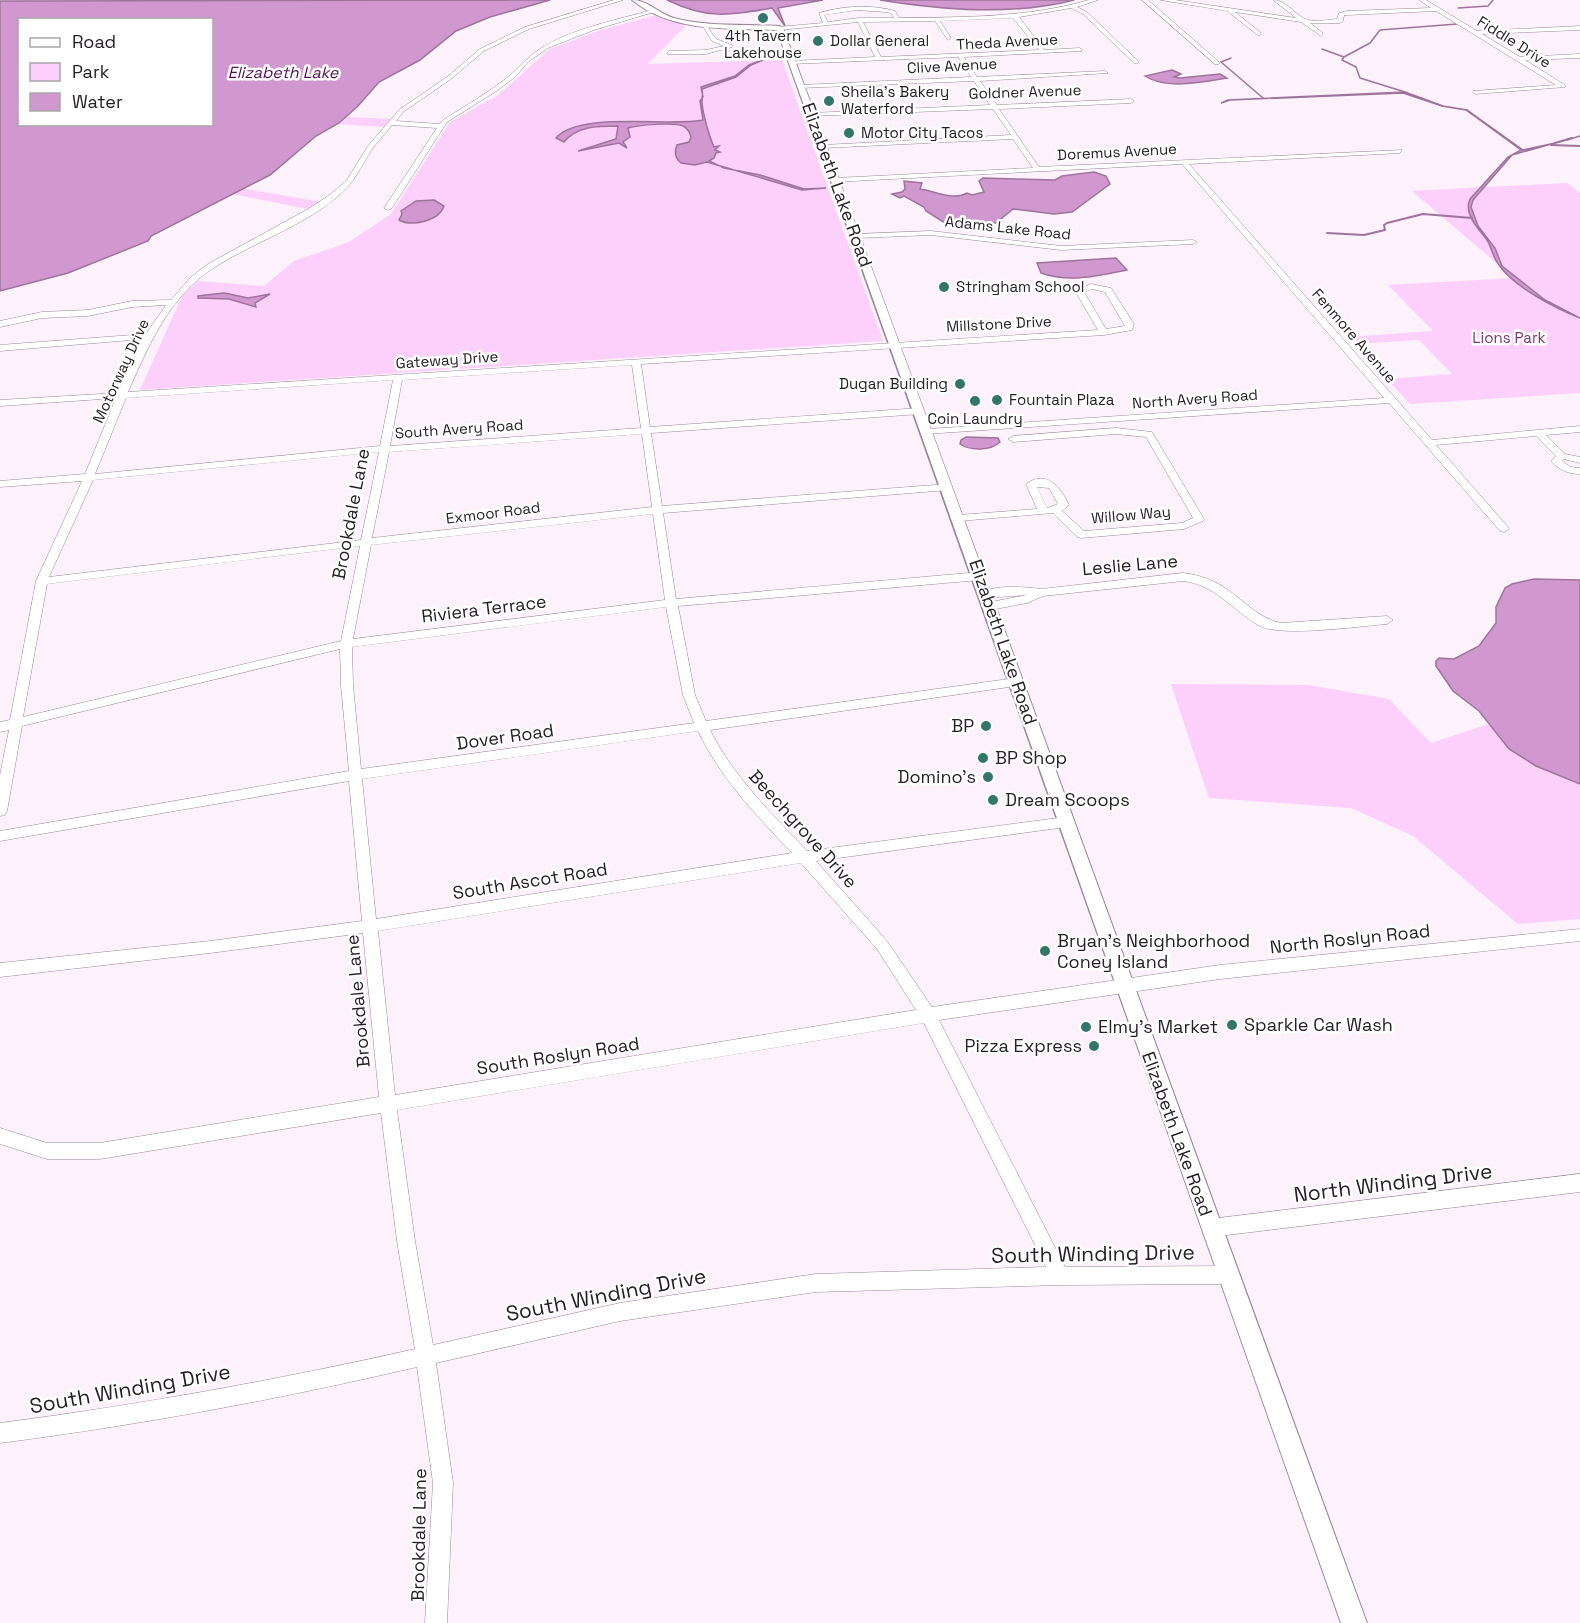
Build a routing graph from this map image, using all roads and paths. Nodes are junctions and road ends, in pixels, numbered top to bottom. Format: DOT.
graph roads {
  1 [pos="620,0"];
  2 [pos="635,0"];
  3 [pos="1095,0"];
  4 [pos="1145,0"];
  5 [pos="1164,0"];
  6 [pos="1276,0"];
  7 [pos="1422,0"];
  8 [pos="1073,6"];
  9 [pos="1228,9"];
  10 [pos="1437,9"];
  11 [pos="654,11"];
  12 [pos="1015,16"];
  13 [pos="936,18"];
  14 [pos="897,19"];
  15 [pos="859,20"];
  16 [pos="1304,21"];
  17 [pos="826,24"];
  18 [pos="705,25"];
  19 [pos="780,28"];
  20 [pos="1580,28"];
  21 [pos="1476,33"];
  22 [pos="1258,34"];
  23 [pos="1321,34"];
  24 [pos="948,38"];
  25 [pos="714,40"];
  26 [pos="1080,50"];
  27 [pos="697,52"];
  28 [pos="1044,52"];
  29 [pos="669,53"];
  30 [pos="960,56"];
  31 [pos="1580,56"];
  32 [pos="879,59"];
  33 [pos="1518,59"];
  34 [pos="1136,62"];
  35 [pos="792,63"];
  36 [pos="1217,63"];
  37 [pos="1105,73"];
  38 [pos="976,79"];
  39 [pos="801,87"];
  40 [pos="1475,92"];
  41 [pos="1131,101"];
  42 [pos="995,107"];
  43 [pos="811,115"];
  44 [pos="391,123"];
  45 [pos="440,126"];
  46 [pos="1015,137"];
  47 [pos="824,147"];
  48 [pos="1400,151"];
  49 [pos="1183,161"];
  50 [pos="1037,170"];
  51 [pos="836,180"];
  52 [pos="388,208"];
  53 [pos="857,236"];
  54 [pos="1193,242"];
  55 [pos="173,302"];
  56 [pos="0,324"];
  57 [pos="1104,332"];
  58 [pos="149,336"];
  59 [pos="896,344"];
  60 [pos="0,348"];
  61 [pos="636,363"];
  62 [pos="398,378"];
  63 [pos="122,395"];
  64 [pos="1392,400"];
  65 [pos="0,403"];
  66 [pos="920,411"];
  67 [pos="1580,429"];
  68 [pos="646,430"];
  69 [pos="928,432"];
  70 [pos="1537,432"];
  71 [pos="1013,439"];
  72 [pos="1427,439"];
  73 [pos="383,449"];
  74 [pos="1562,456"];
  75 [pos="1580,460"];
  76 [pos="1580,471"];
  77 [pos="89,477"];
  78 [pos="0,484"];
  79 [pos="948,487"];
  80 [pos="657,510"];
  81 [pos="959,518"];
  82 [pos="1504,529"];
  83 [pos="364,543"];
  84 [pos="980,576"];
  85 [pos="42,581"];
  86 [pos="988,600"];
  87 [pos="671,603"];
  88 [pos="1387,620"];
  89 [pos="346,644"];
  90 [pos="1016,682"];
  91 [pos="16,723"];
  92 [pos="0,727"];
  93 [pos="702,728"];
  94 [pos="357,775"];
  95 [pos="0,811"];
  96 [pos="1066,822"];
  97 [pos="0,836"];
  98 [pos="803,857"];
  99 [pos="370,927"];
  100 [pos="1580,935"];
  101 [pos="0,970"];
  102 [pos="1124,986"];
  103 [pos="928,1014"];
  104 [pos="388,1104"];
  105 [pos="0,1136"];
  106 [pos="1580,1183"];
  107 [pos="1211,1228"];
  108 [pos="1228,1275"];
  109 [pos="1060,1276"];
  110 [pos="425,1355"];
  111 [pos="0,1433"];
  112 [pos="436,1623"];
  113 [pos="1354,1623"];
  1 -- 44 [label="street, Motorway Drive"];
  2 -- 11 [label="main road"];
  3 -- 8 [label="street"];
  4 -- 36 [label="street"];
  5 -- 9 [label="street"];
  6 -- 16 [label="street"];
  7 -- 10 [label="street, Fiddle Drive"];
  8 -- 12 [label="street"];
  8 -- 34 [label="street"];
  9 -- 16 [label="street"];
  9 -- 22 [label="street"];
  10 -- 16 [label="street"];
  10 -- 21 [label="street, Fiddle Drive"];
  11 -- 18 [label="main road"];
  11 -- 45 [label="street"];
  12 -- 13 [label="street"];
  12 -- 28 [label="street"];
  13 -- 14 [label="street"];
  13 -- 24 [label="street"];
  14 -- 15 [label="street"];
  14 -- 17 [label="street"];
  15 -- 17 [label="street"];
  15 -- 32 [label="street"];
  16 -- 23 [label="street"];
  17 -- 19 [label="street"];
  18 -- 19 [label="main road"];
  18 -- 25 [label="street"];
  19 -- 35 [label="main road, Elizabeth Lake Road"];
  20 -- 21 [label="street"];
  21 -- 33 [label="street, Fiddle Drive"];
  25 -- 27 [label="street"];
  25 -- 27 [label="street"];
  26 -- 28 [label="street, Theda Avenue"];
  27 -- 29 [label="street"];
  28 -- 30 [label="street, Theda Avenue"];
  30 -- 32 [label="street, Theda Avenue"];
  30 -- 38 [label="street"];
  31 -- 33 [label="street"];
  32 -- 35 [label="street, Theda Avenue"];
  33 -- 40 [label="street, Fiddle Drive"];
  35 -- 39 [label="main road, Elizabeth Lake Road"];
  37 -- 38 [label="street, Clive Avenue"];
  38 -- 39 [label="street, Clive Avenue"];
  38 -- 42 [label="street"];
  39 -- 43 [label="main road, Elizabeth Lake Road"];
  41 -- 42 [label="street, Goldner Avenue"];
  42 -- 43 [label="street, Goldner Avenue"];
  42 -- 46 [label="street"];
  43 -- 47 [label="main road, Elizabeth Lake Road"];
  44 -- 45 [label="street"];
  44 -- 55 [label="street, Motorway Drive"];
  45 -- 52 [label="street"];
  46 -- 47 [label="street"];
  46 -- 50 [label="street"];
  47 -- 51 [label="main road, Elizabeth Lake Road"];
  48 -- 49 [label="street, Doremus Avenue"];
  49 -- 50 [label="street, Doremus Avenue"];
  49 -- 64 [label="street, Fenmore Avenue"];
  50 -- 51 [label="street, Doremus Avenue"];
  51 -- 53 [label="main road, Elizabeth Lake Road"];
  53 -- 54 [label="street, Adams Lake Road"];
  53 -- 59 [label="main road, Elizabeth Lake Road"];
  55 -- 56 [label="street"];
  55 -- 58 [label="street, Motorway Drive"];
  57 -- 57 [label="street, Millstone Drive"];
  57 -- 59 [label="street, Millstone Drive"];
  58 -- 60 [label="street"];
  58 -- 63 [label="street, Motorway Drive"];
  59 -- 61 [label="street, Gateway Drive"];
  59 -- 66 [label="main road, Elizabeth Lake Road"];
  61 -- 62 [label="street, Gateway Drive"];
  61 -- 68 [label="street, Beechgrove Drive"];
  62 -- 63 [label="street, Gateway Drive"];
  62 -- 73 [label="street, Brookdale Lane"];
  63 -- 65 [label="street, Gateway Drive"];
  63 -- 77 [label="street, Motorway Drive"];
  64 -- 69 [label="street, North Avery Road"];
  64 -- 72 [label="street, Fenmore Avenue"];
  66 -- 68 [label="street, South Avery Road"];
  66 -- 69 [label="main road, Elizabeth Lake Road"];
  67 -- 70 [label="street"];
  68 -- 73 [label="street, South Avery Road"];
  68 -- 80 [label="street, Beechgrove Drive"];
  69 -- 79 [label="main road, Elizabeth Lake Road"];
  70 -- 72 [label="street"];
  70 -- 74 [label="street"];
  71 -- 81 [label="street, Willow Way"];
  72 -- 82 [label="street, Fenmore Avenue"];
  73 -- 77 [label="street, South Avery Road"];
  73 -- 83 [label="street, Brookdale Lane"];
  74 -- 75 [label="street"];
  74 -- 76 [label="street"];
  77 -- 78 [label="street, South Avery Road"];
  77 -- 85 [label="street, Motorway Drive"];
  79 -- 80 [label="street, Exmoor Road"];
  79 -- 81 [label="main road, Elizabeth Lake Road"];
  80 -- 83 [label="street, Exmoor Road"];
  80 -- 87 [label="street, Beechgrove Drive"];
  81 -- 84 [label="main road, Elizabeth Lake Road"];
  83 -- 85 [label="street, Exmoor Road"];
  83 -- 89 [label="street, Brookdale Lane"];
  84 -- 86 [label="main road, Elizabeth Lake Road"];
  84 -- 87 [label="street, Riviera Terrace"];
  85 -- 91 [label="street, Motorway Drive"];
  86 -- 88 [label="street, Leslie Lane"];
  86 -- 90 [label="main road, Elizabeth Lake Road"];
  87 -- 89 [label="street, Riviera Terrace"];
  87 -- 93 [label="street, Beechgrove Drive"];
  89 -- 91 [label="street, Riviera Terrace"];
  89 -- 94 [label="street, Brookdale Lane"];
  90 -- 93 [label="street, Dover Road"];
  90 -- 96 [label="main road, Elizabeth Lake Road"];
  91 -- 92 [label="street, Riviera Terrace"];
  91 -- 95 [label="street, Motorway Drive"];
  93 -- 94 [label="street, Dover Road"];
  93 -- 98 [label="street, Beechgrove Drive"];
  94 -- 97 [label="street, Dover Road"];
  94 -- 99 [label="street, Brookdale Lane"];
  96 -- 98 [label="street, South Ascot Road"];
  96 -- 102 [label="main road, Elizabeth Lake Road"];
  98 -- 99 [label="street, South Ascot Road"];
  98 -- 103 [label="street, Beechgrove Drive"];
  99 -- 101 [label="street, South Ascot Road"];
  99 -- 104 [label="street, Brookdale Lane"];
  100 -- 102 [label="street, North Roslyn Road"];
  102 -- 103 [label="street, South Roslyn Road"];
  102 -- 107 [label="main road, Elizabeth Lake Road"];
  103 -- 104 [label="street, South Roslyn Road"];
  103 -- 109 [label="street, Beechgrove Drive"];
  104 -- 105 [label="street, South Roslyn Road"];
  104 -- 110 [label="street, Brookdale Lane"];
  106 -- 107 [label="street, North Winding Drive"];
  107 -- 108 [label="main road, Elizabeth Lake Road"];
  108 -- 109 [label="street, South Winding Drive"];
  108 -- 113 [label="main road, Elizabeth Lake Road"];
  109 -- 110 [label="street, South Winding Drive"];
  110 -- 111 [label="street, South Winding Drive"];
  110 -- 112 [label="street, Brookdale Lane"];
}
